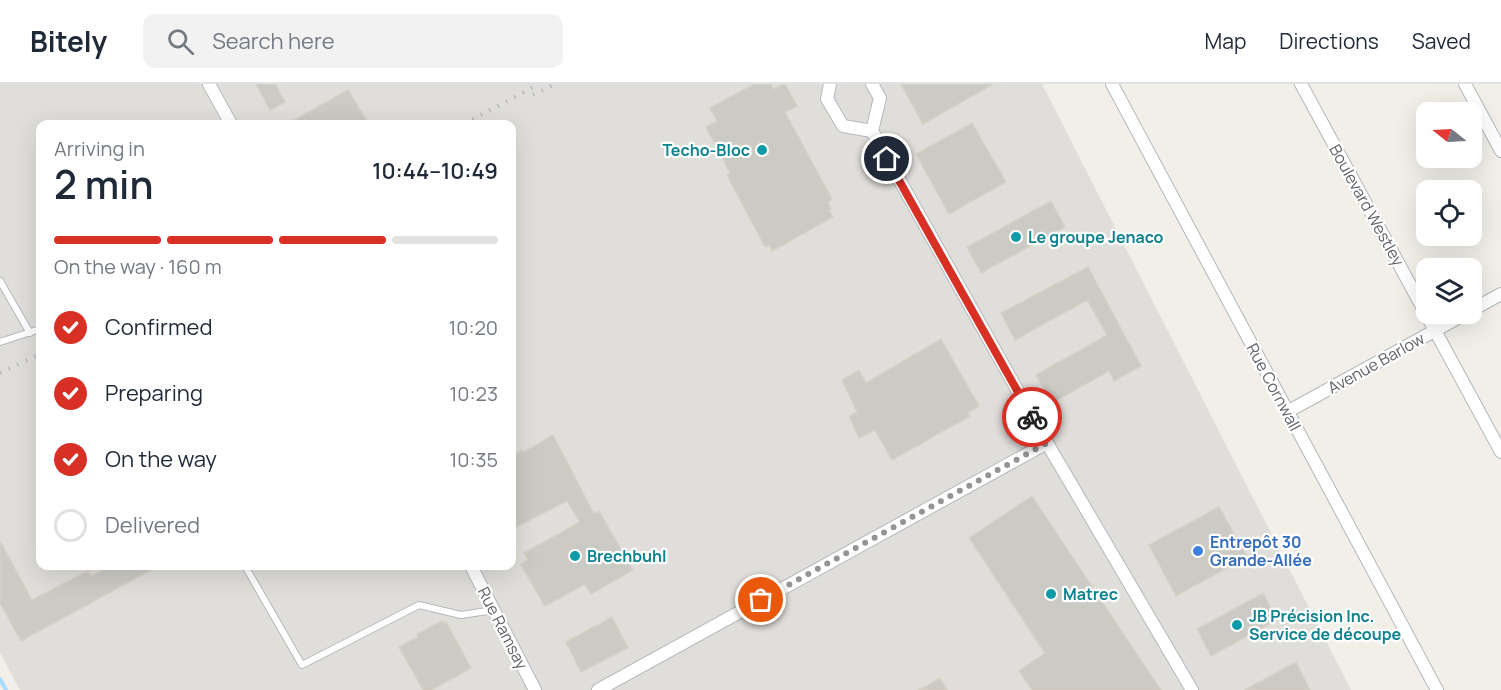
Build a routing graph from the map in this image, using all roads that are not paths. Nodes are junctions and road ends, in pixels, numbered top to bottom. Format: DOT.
graph roads {
  1 [pos="209,84"];
  2 [pos="830,84"];
  3 [pos="872,84"];
  4 [pos="1112,84"];
  5 [pos="1301,84"];
  6 [pos="1465,84"];
  7 [pos="229,120"];
  8 [pos="872,131"];
  9 [pos="1501,151"];
  10 [pos="0,280"];
  11 [pos="1501,294"];
  12 [pos="1482,304"];
  13 [pos="1446,324"];
  14 [pos="1435,330"];
  15 [pos="36,331"];
  16 [pos="30,333"];
  17 [pos="0,342"];
  18 [pos="1287,412"];
  19 [pos="1047,443"];
  20 [pos="1501,452"];
  21 [pos="247,570"];
  22 [pos="473,570"];
  23 [pos="495,610"];
  24 [pos="535,690"];
  25 [pos="598,690"];
  26 [pos="1192,690"];
  27 [pos="1437,690"];
  1 -- 7 [label="street"];
  2 -- 8 [label="street"];
  3 -- 8 [label="street"];
  4 -- 18 [label="street, Rue Cornwall"];
  5 -- 14 [label="street, Boulevard Westley"];
  6 -- 9 [label="street"];
  8 -- 19 [label="street"];
  10 -- 16 [label="lane"];
  11 -- 12 [label="street"];
  13 -- 14 [label="street, Avenue Barlow"];
  14 -- 18 [label="street, Avenue Barlow"];
  14 -- 20 [label="street, Boulevard Westley"];
  15 -- 16 [label="lane"];
  16 -- 17 [label="lane"];
  18 -- 27 [label="street, Rue Cornwall"];
  19 -- 25 [label="street"];
  19 -- 26 [label="street"];
  21 -- 23 [label="lane"];
  22 -- 23 [label="street, Rue Ramsay"];
  23 -- 24 [label="street, Rue Ramsay"];
}
